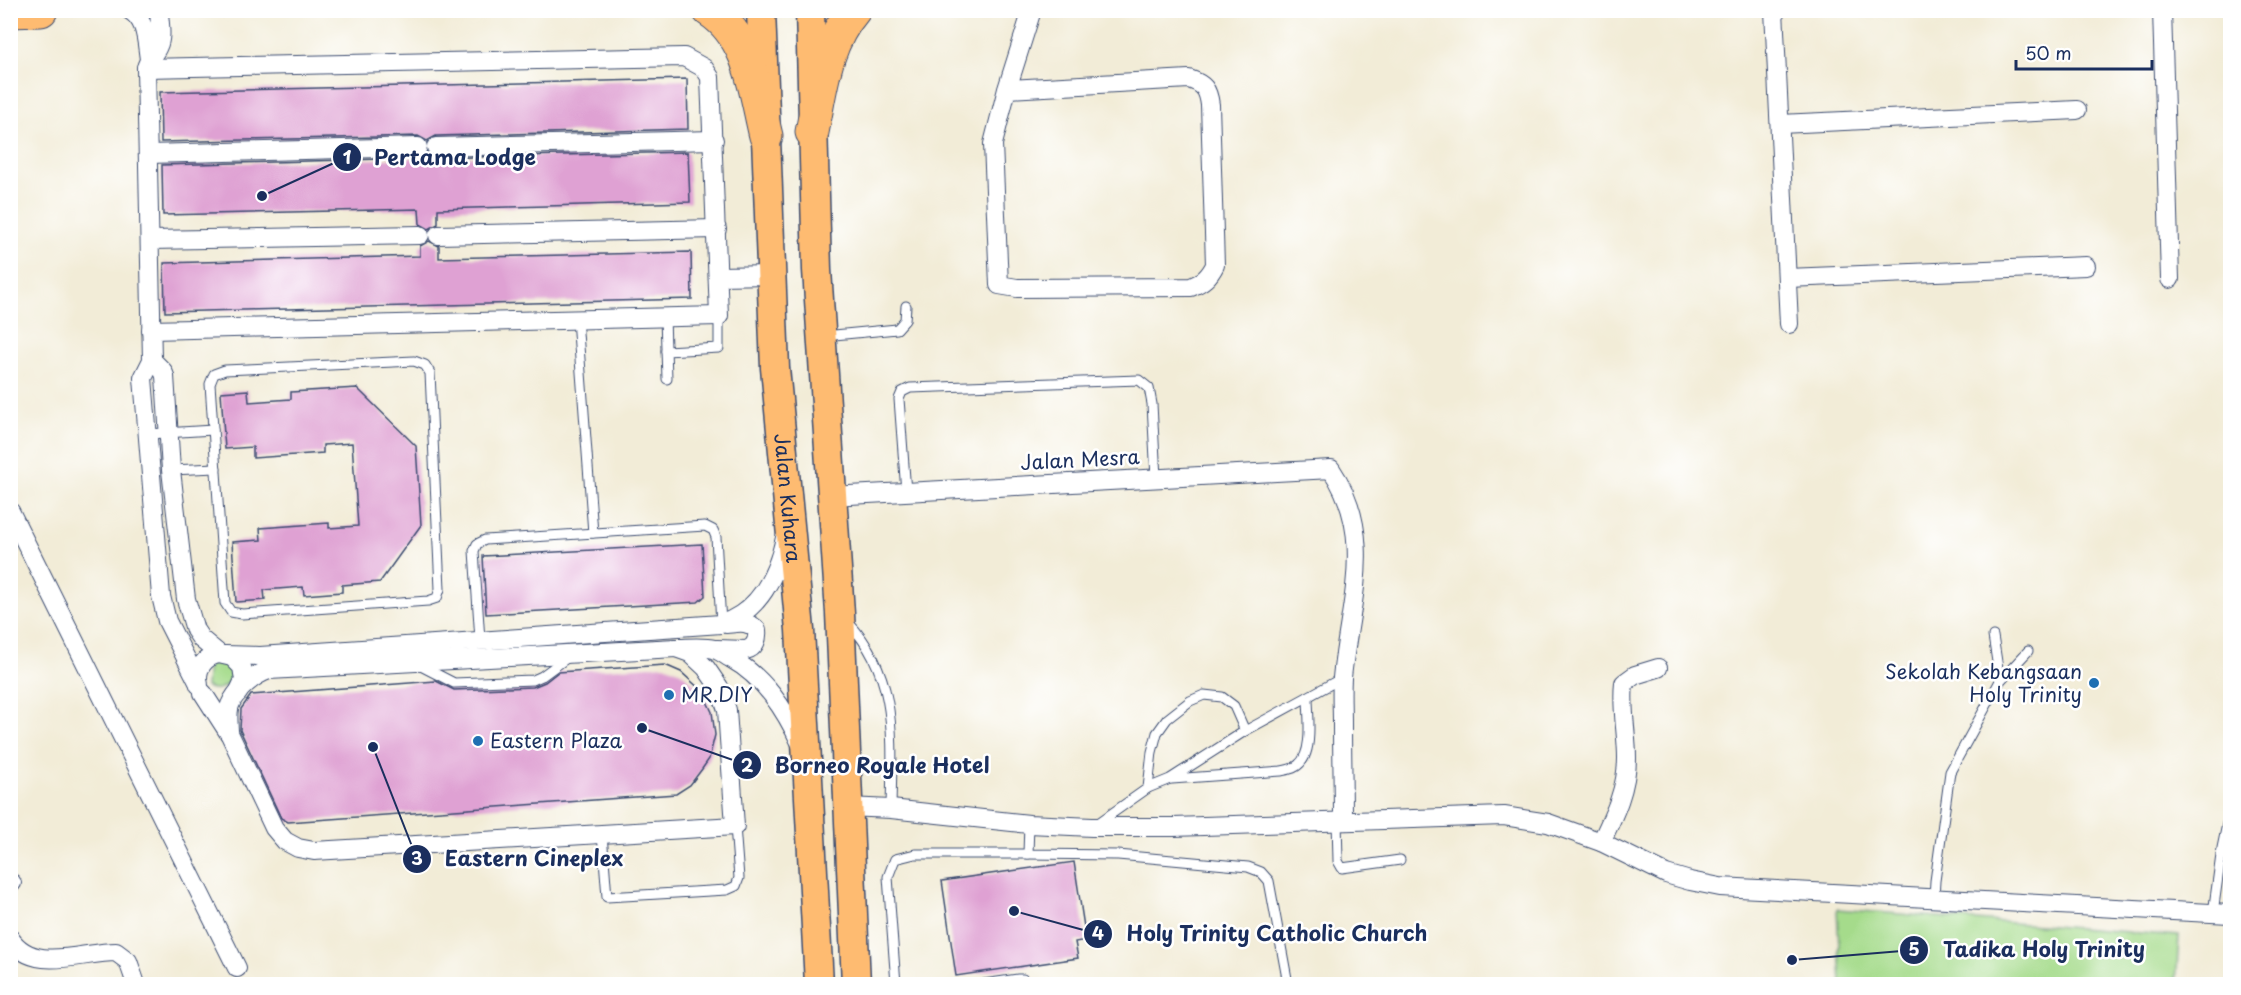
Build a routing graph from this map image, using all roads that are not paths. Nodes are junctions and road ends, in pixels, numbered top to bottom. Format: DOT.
graph roads {
  1 [pos="40,10"];
  2 [pos="129,10"];
  3 [pos="159,10"];
  4 [pos="709,10"];
  5 [pos="761,10"];
  6 [pos="810,10"];
  7 [pos="854,10"];
  8 [pos="1032,10"];
  9 [pos="1774,10"];
  10 [pos="2162,10"];
  11 [pos="10,11"];
  12 [pos="147,64"];
  13 [pos="1007,88"];
  14 [pos="2077,110"];
  15 [pos="1780,124"];
  16 [pos="812,132"];
  17 [pos="766,136"];
  18 [pos="714,140"];
  19 [pos="148,154"];
  20 [pos="717,229"];
  21 [pos="150,240"];
  22 [pos="2086,266"];
  23 [pos="771,275"];
  24 [pos="718,276"];
  25 [pos="1787,278"];
  26 [pos="2170,279"];
  27 [pos="906,306"];
  28 [pos="719,316"];
  29 [pos="664,317"];
  30 [pos="577,320"];
  31 [pos="1789,324"];
  32 [pos="151,330"];
  33 [pos="820,336"];
  34 [pos="666,351"];
  35 [pos="152,360"];
  36 [pos="667,379"];
  37 [pos="213,430"];
  38 [pos="169,433"];
  39 [pos="148,434"];
  40 [pos="216,468"];
  41 [pos="171,470"];
  42 [pos="1156,478"];
  43 [pos="906,492"];
  44 [pos="831,496"];
  45 [pos="10,511"];
  46 [pos="789,521"];
  47 [pos="593,533"];
  48 [pos="840,613"];
  49 [pos="721,624"];
  50 [pos="1993,636"];
  51 [pos="480,640"];
  52 [pos="676,648"];
  53 [pos="714,649"];
  54 [pos="2028,651"];
  55 [pos="222,654"];
  56 [pos="1658,668"];
  57 [pos="1342,678"];
  58 [pos="2000,681"];
  59 [pos="201,688"];
  60 [pos="238,693"];
  61 [pos="1308,697"];
  62 [pos="1245,731"];
  63 [pos="230,735"];
  64 [pos="807,757"];
  65 [pos="1170,779"];
  66 [pos="1148,788"];
  67 [pos="848,807"];
  68 [pos="891,809"];
  69 [pos="2230,810"];
  70 [pos="1340,820"];
  71 [pos="1029,824"];
  72 [pos="735,826"];
  73 [pos="1092,827"];
  74 [pos="602,834"];
  75 [pos="1601,842"];
  76 [pos="1028,854"];
  77 [pos="1400,860"];
  78 [pos="1934,898"];
  79 [pos="2222,914"];
  80 [pos="10,938"];
  81 [pos="237,968"];
  82 [pos="136,984"];
  83 [pos="820,984"];
  84 [pos="856,984"];
  85 [pos="896,984"];
  86 [pos="984,984"];
  87 [pos="1026,984"];
  88 [pos="1288,984"];
  1 -- 11 [label="highway"];
  2 -- 12 [label="street"];
  3 -- 12 [label="street"];
  4 -- 17 [label="highway"];
  5 -- 17 [label="main road, Jalan Kuhara"];
  6 -- 16 [label="main road"];
  7 -- 16 [label="highway"];
  8 -- 13 [label="street"];
  9 -- 15 [label="street"];
  10 -- 26 [label="street"];
  12 -- 18 [label="street"];
  12 -- 19 [label="street"];
  13 -- 13 [label="street"];
  14 -- 15 [label="street"];
  15 -- 25 [label="street"];
  16 -- 33 [label="main road"];
  17 -- 23 [label="main road, Jalan Kuhara"];
  18 -- 19 [label="street"];
  18 -- 20 [label="street"];
  19 -- 21 [label="street"];
  20 -- 21 [label="street"];
  20 -- 24 [label="street"];
  21 -- 32 [label="street"];
  22 -- 25 [label="street"];
  23 -- 24 [label="street"];
  23 -- 46 [label="main road, Jalan Kuhara"];
  24 -- 28 [label="street"];
  25 -- 31 [label="street"];
  27 -- 33 [label="lane"];
  28 -- 29 [label="street"];
  28 -- 34 [label="lane"];
  29 -- 30 [label="street"];
  29 -- 34 [label="lane"];
  30 -- 32 [label="street"];
  30 -- 47 [label="lane"];
  32 -- 35 [label="street"];
  33 -- 44 [label="main road"];
  34 -- 36 [label="lane"];
  35 -- 38 [label="street"];
  35 -- 39 [label="street"];
  37 -- 38 [label="lane"];
  37 -- 40 [label="lane"];
  37 -- 40 [label="lane"];
  38 -- 39 [label="lane"];
  38 -- 41 [label="street"];
  39 -- 59 [label="street"];
  40 -- 41 [label="lane"];
  41 -- 55 [label="street"];
  42 -- 43 [label="street, Jalan Mesra"];
  42 -- 43 [label="lane"];
  42 -- 57 [label="street, Jalan Mesra"];
  43 -- 44 [label="street, Jalan Mesra"];
  44 -- 48 [label="main road"];
  45 -- 81 [label="street"];
  46 -- 49 [label="street"];
  46 -- 64 [label="main road, Jalan Kuhara"];
  47 -- 49 [label="lane"];
  47 -- 51 [label="lane"];
  48 -- 67 [label="main road"];
  48 -- 68 [label="lane"];
  49 -- 51 [label="street"];
  49 -- 53 [label="street"];
  50 -- 58 [label="lane"];
  51 -- 55 [label="street"];
  52 -- 53 [label="street"];
  52 -- 60 [label="street"];
  52 -- 72 [label="street"];
  53 -- 64 [label="street"];
  54 -- 58 [label="lane"];
  55 -- 59 [label="street"];
  55 -- 60 [label="street"];
  56 -- 75 [label="street"];
  57 -- 61 [label="lane"];
  57 -- 70 [label="street"];
  58 -- 78 [label="lane"];
  59 -- 60 [label="street"];
  59 -- 63 [label="street"];
  60 -- 63 [label="street"];
  61 -- 62 [label="lane"];
  61 -- 65 [label="lane"];
  62 -- 65 [label="lane"];
  62 -- 66 [label="lane"];
  63 -- 74 [label="street"];
  64 -- 83 [label="main road, Jalan Kuhara"];
  65 -- 66 [label="lane"];
  66 -- 73 [label="lane"];
  67 -- 68 [label="street"];
  67 -- 83 [label="main road"];
  67 -- 84 [label="main road"];
  68 -- 71 [label="street"];
  69 -- 79 [label="lane"];
  70 -- 73 [label="street"];
  70 -- 75 [label="street"];
  70 -- 77 [label="lane"];
  71 -- 73 [label="street"];
  71 -- 76 [label="lane"];
  72 -- 74 [label="street"];
  72 -- 74 [label="lane"];
  75 -- 78 [label="street"];
  76 -- 85 [label="lane"];
  76 -- 88 [label="lane"];
  78 -- 79 [label="street"];
  80 -- 82 [label="street"];
  86 -- 87 [label="lane"];
}
